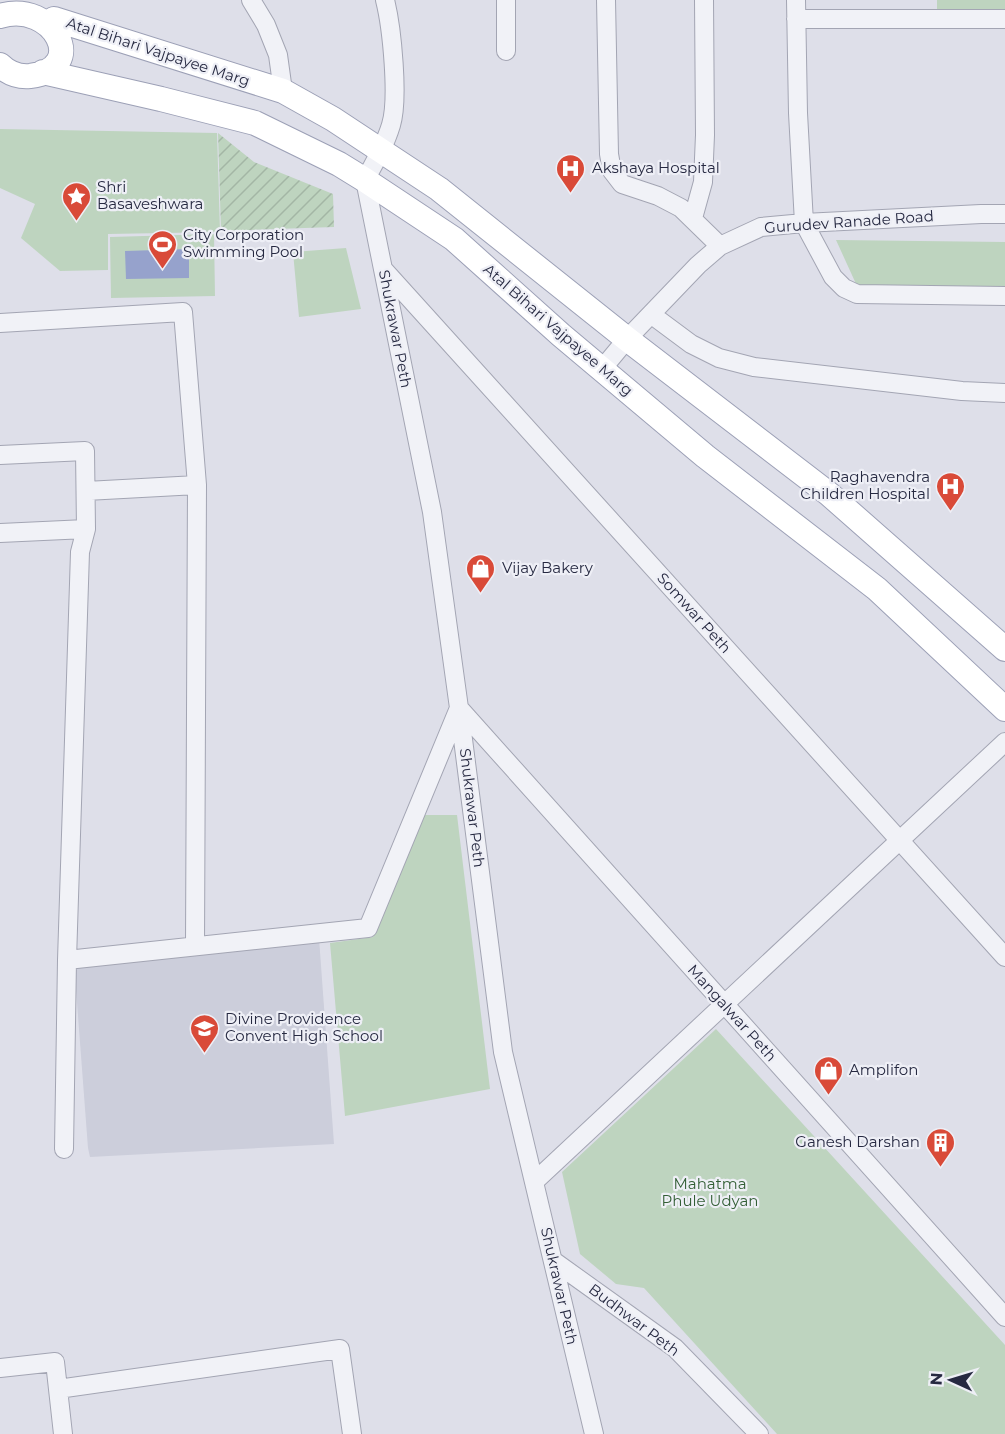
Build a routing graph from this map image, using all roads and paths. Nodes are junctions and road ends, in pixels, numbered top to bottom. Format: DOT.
graph roads {
  1 [pos="251,0"];
  2 [pos="386,0"];
  3 [pos="506,0"];
  4 [pos="606,0"];
  5 [pos="704,0"];
  6 [pos="795,0"];
  7 [pos="10,8"];
  8 [pos="54,19"];
  9 [pos="796,19"];
  10 [pos="1005,19"];
  11 [pos="506,51"];
  12 [pos="4,72"];
  13 [pos="43,72"];
  14 [pos="283,91"];
  15 [pos="381,152"];
  16 [pos="365,180"];
  17 [pos="1005,214"];
  18 [pos="693,219"];
  19 [pos="804,222"];
  20 [pos="720,246"];
  21 [pos="383,269"];
  22 [pos="1005,296"];
  23 [pos="652,315"];
  24 [pos="0,323"];
  25 [pos="627,339"];
  26 [pos="602,369"];
  27 [pos="1005,393"];
  28 [pos="0,455"];
  29 [pos="197,485"];
  30 [pos="86,491"];
  31 [pos="87,529"];
  32 [pos="0,533"];
  33 [pos="1005,649"];
  34 [pos="459,708"];
  35 [pos="1005,709"];
  36 [pos="1005,742"];
  37 [pos="900,841"];
  38 [pos="195,945"];
  39 [pos="1005,957"];
  40 [pos="67,960"];
  41 [pos="724,1004"];
  42 [pos="64,1149"];
  43 [pos="534,1182"];
  44 [pos="555,1262"];
  45 [pos="1005,1317"];
  46 [pos="0,1368"];
  47 [pos="58,1389"];
  48 [pos="63,1434"];
  49 [pos="352,1434"];
  50 [pos="594,1434"];
  51 [pos="759,1434"];
  1 -- 14 [label="street"];
  2 -- 15 [label="street"];
  3 -- 11 [label="street"];
  4 -- 18 [label="street"];
  5 -- 18 [label="street"];
  6 -- 9 [label="street"];
  7 -- 8 [label="main road, Atal Bihari Vajpayee Marg"];
  8 -- 13 [label="main road"];
  8 -- 14 [label="main road, Atal Bihari Vajpayee Marg"];
  9 -- 10 [label="street"];
  9 -- 19 [label="street"];
  12 -- 13 [label="main road, Atal Bihari Vajpayee Marg"];
  13 -- 16 [label="main road, Atal Bihari Vajpayee Marg"];
  14 -- 15 [label="main road, Atal Bihari Vajpayee Marg"];
  15 -- 16 [label="street"];
  15 -- 25 [label="main road, Atal Bihari Vajpayee Marg"];
  16 -- 21 [label="street, Shukrawar Peth"];
  16 -- 26 [label="main road, Atal Bihari Vajpayee Marg"];
  17 -- 19 [label="street, Gurudev Ranade Road"];
  18 -- 20 [label="street"];
  19 -- 20 [label="street, Gurudev Ranade Road"];
  19 -- 22 [label="street"];
  20 -- 23 [label="street, Gurudev Ranade Road"];
  21 -- 34 [label="street, Shukrawar Peth"];
  21 -- 37 [label="street, Somwar Peth"];
  23 -- 25 [label="street, Gurudev Ranade Road"];
  23 -- 27 [label="street"];
  24 -- 29 [label="street"];
  25 -- 26 [label="street, Gurudev Ranade Road"];
  25 -- 33 [label="main road, Atal Bihari Vajpayee Marg"];
  26 -- 35 [label="main road, Atal Bihari Vajpayee Marg"];
  28 -- 30 [label="street"];
  29 -- 30 [label="street"];
  29 -- 38 [label="street"];
  30 -- 31 [label="street"];
  31 -- 32 [label="street"];
  31 -- 40 [label="street"];
  34 -- 38 [label="street"];
  34 -- 41 [label="street, Mangalwar Peth"];
  34 -- 43 [label="street, Shukrawar Peth"];
  36 -- 37 [label="street"];
  37 -- 39 [label="street, Somwar Peth"];
  37 -- 41 [label="street"];
  38 -- 40 [label="street"];
  40 -- 42 [label="street"];
  41 -- 43 [label="street"];
  41 -- 45 [label="street, Mangalwar Peth"];
  43 -- 44 [label="street, Shukrawar Peth"];
  44 -- 50 [label="street, Shukrawar Peth"];
  44 -- 51 [label="street, Budhwar Peth"];
  46 -- 47 [label="street"];
  47 -- 48 [label="street"];
  47 -- 49 [label="street"];
}
